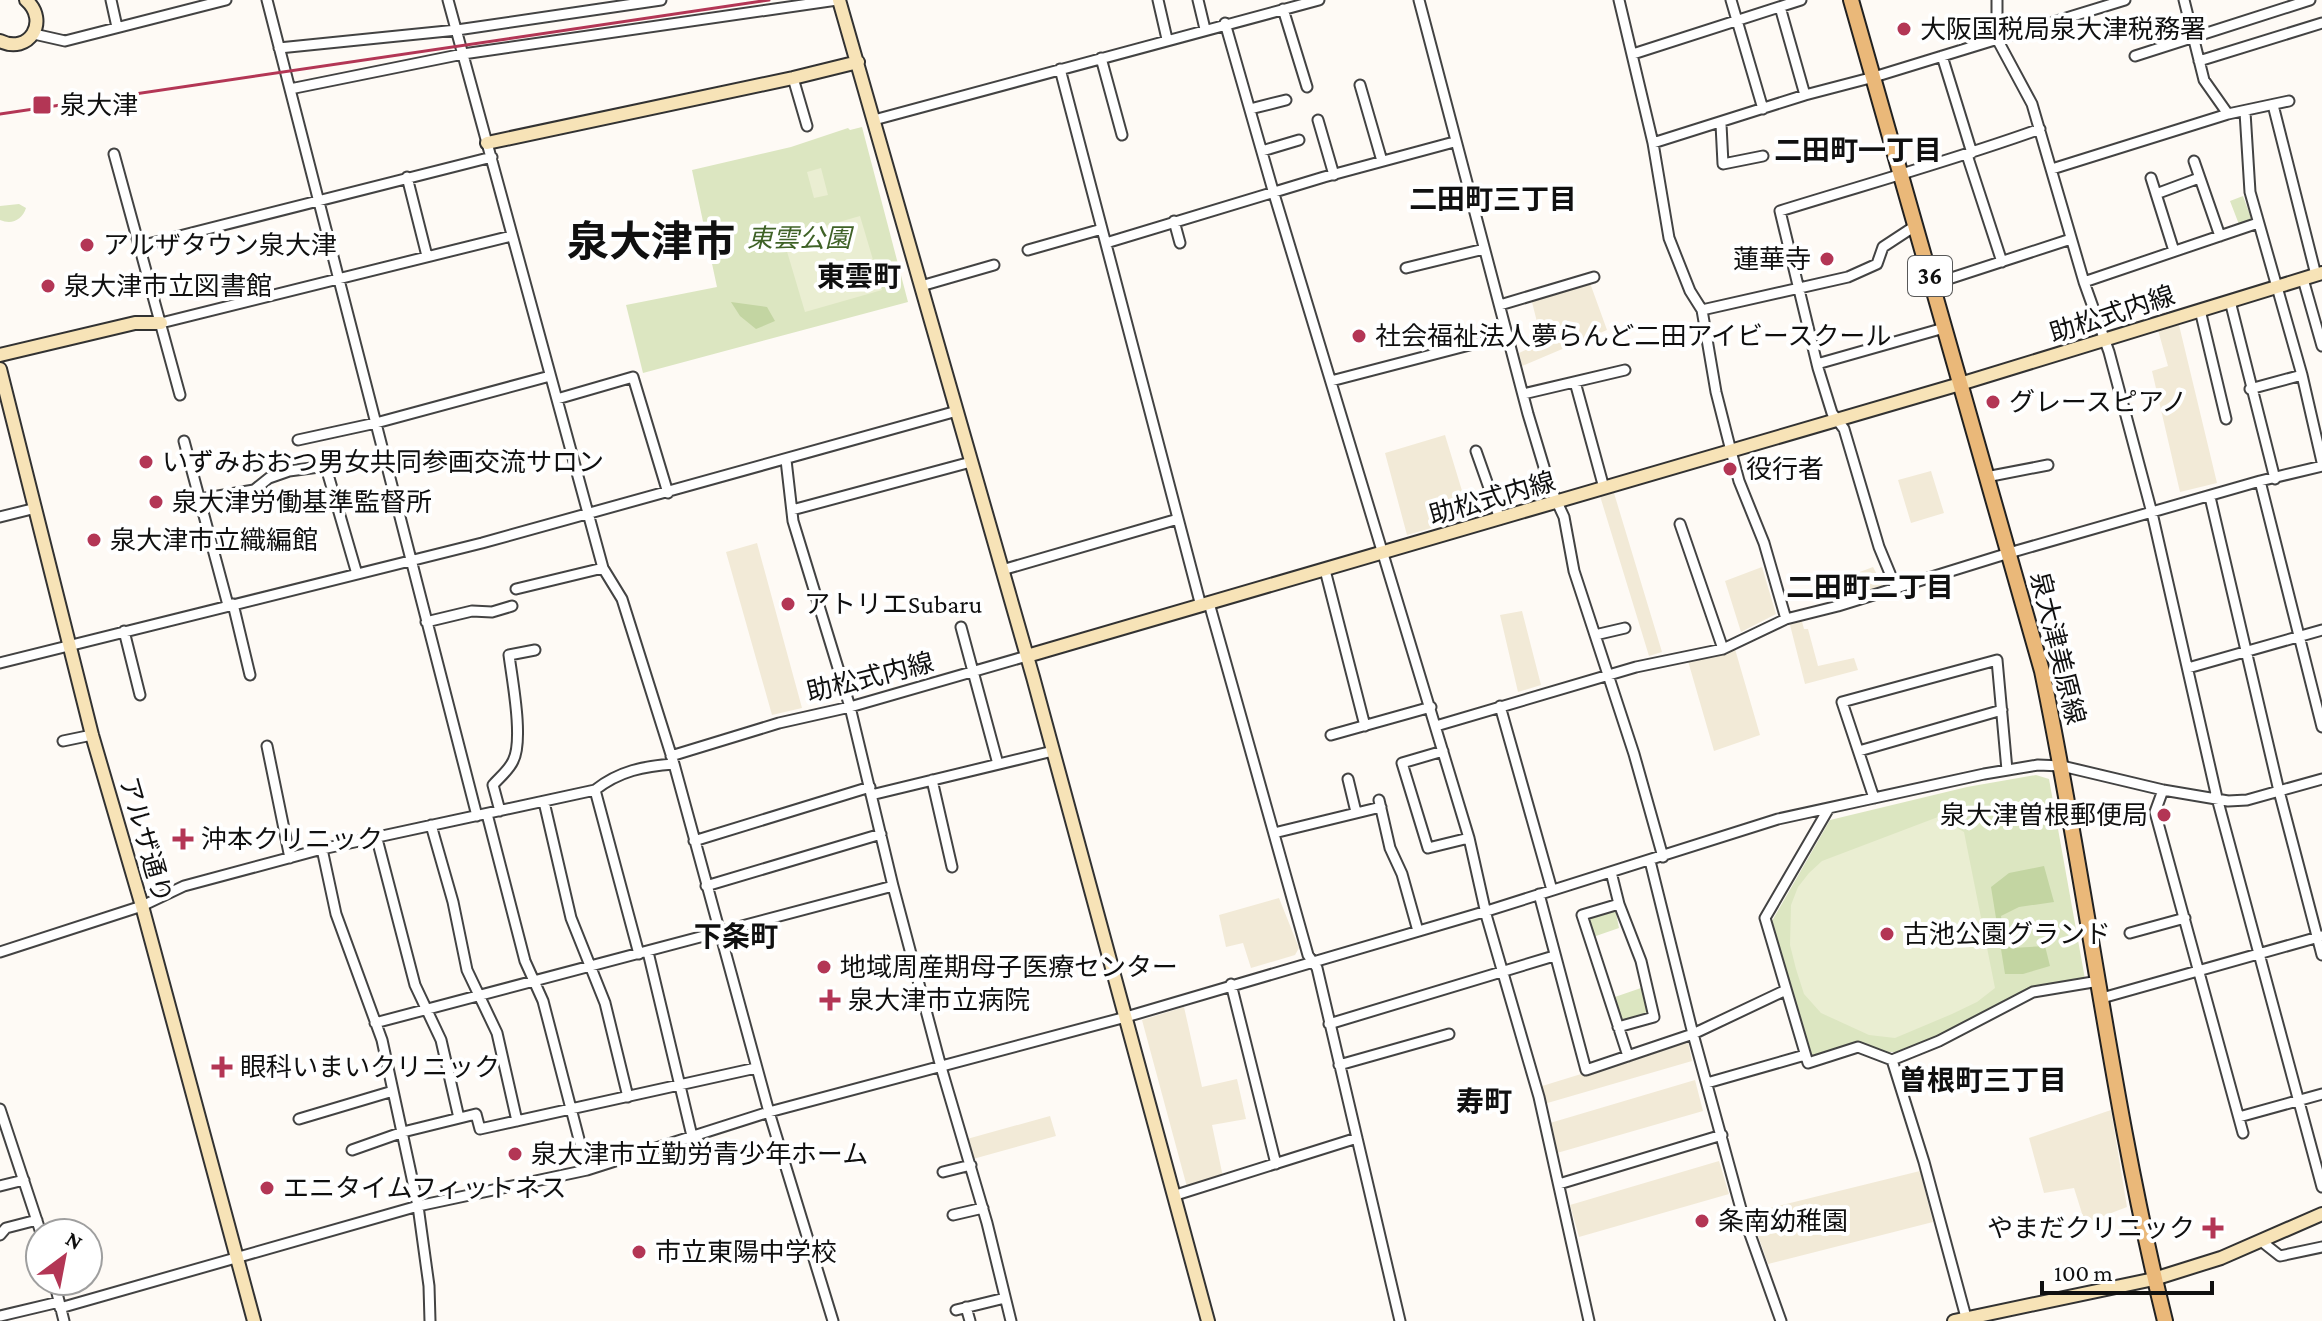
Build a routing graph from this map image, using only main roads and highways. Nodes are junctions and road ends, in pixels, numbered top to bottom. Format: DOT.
graph roads {
  1 [pos="1851,0"];
  2 [pos="2165,1321"];
  1 -- 2 [label="main road, 泉大津美原線 / 36"];
}
